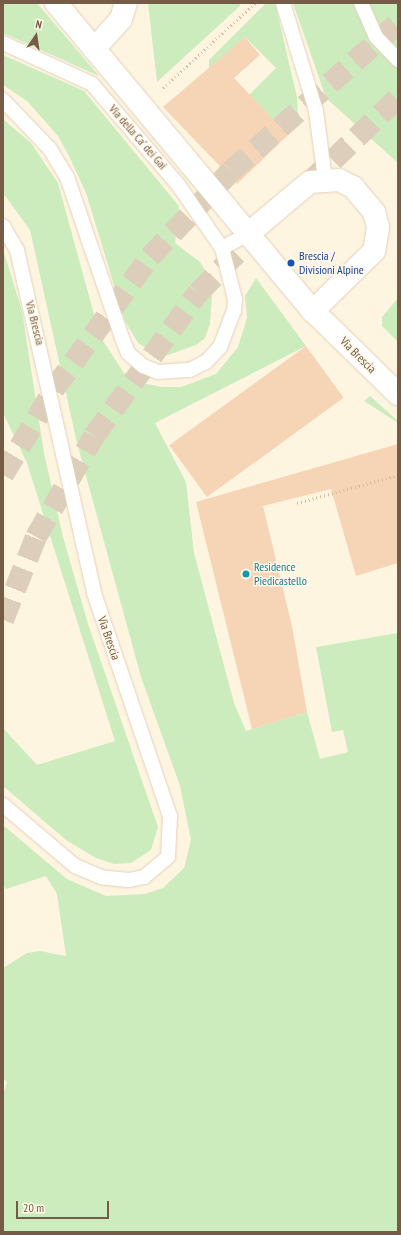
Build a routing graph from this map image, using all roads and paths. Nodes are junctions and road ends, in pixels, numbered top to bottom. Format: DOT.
graph roads {
  1 [pos="56,3"];
  2 [pos="126,3"];
  3 [pos="256,3"];
  4 [pos="283,3"];
  5 [pos="361,3"];
  6 [pos="3,43"];
  7 [pos="94,49"];
  8 [pos="398,60"];
  9 [pos="160,90"];
  10 [pos="3,100"];
  11 [pos="325,179"];
  12 [pos="3,226"];
  13 [pos="248,234"];
  14 [pos="222,248"];
  15 [pos="313,311"];
  16 [pos="398,394"];
  17 [pos="398,475"];
  18 [pos="298,503"];
  19 [pos="3,805"];
  1 -- 7 [label="street, Via Brescia"];
  2 -- 7 [label="street"];
  3 -- 9 [label="path"];
  4 -- 11 [label="lane"];
  5 -- 8 [label="lane"];
  6 -- 14 [label="lane, Via della Ca' dei Gai"];
  7 -- 13 [label="street, Via Brescia"];
  10 -- 14 [label="lane"];
  11 -- 13 [label="street"];
  11 -- 15 [label="street"];
  12 -- 19 [label="lane, Via Brescia"];
  13 -- 14 [label="lane"];
  13 -- 15 [label="street, Via Brescia"];
  15 -- 16 [label="street, Via Brescia"];
  17 -- 18 [label="path"];
}
